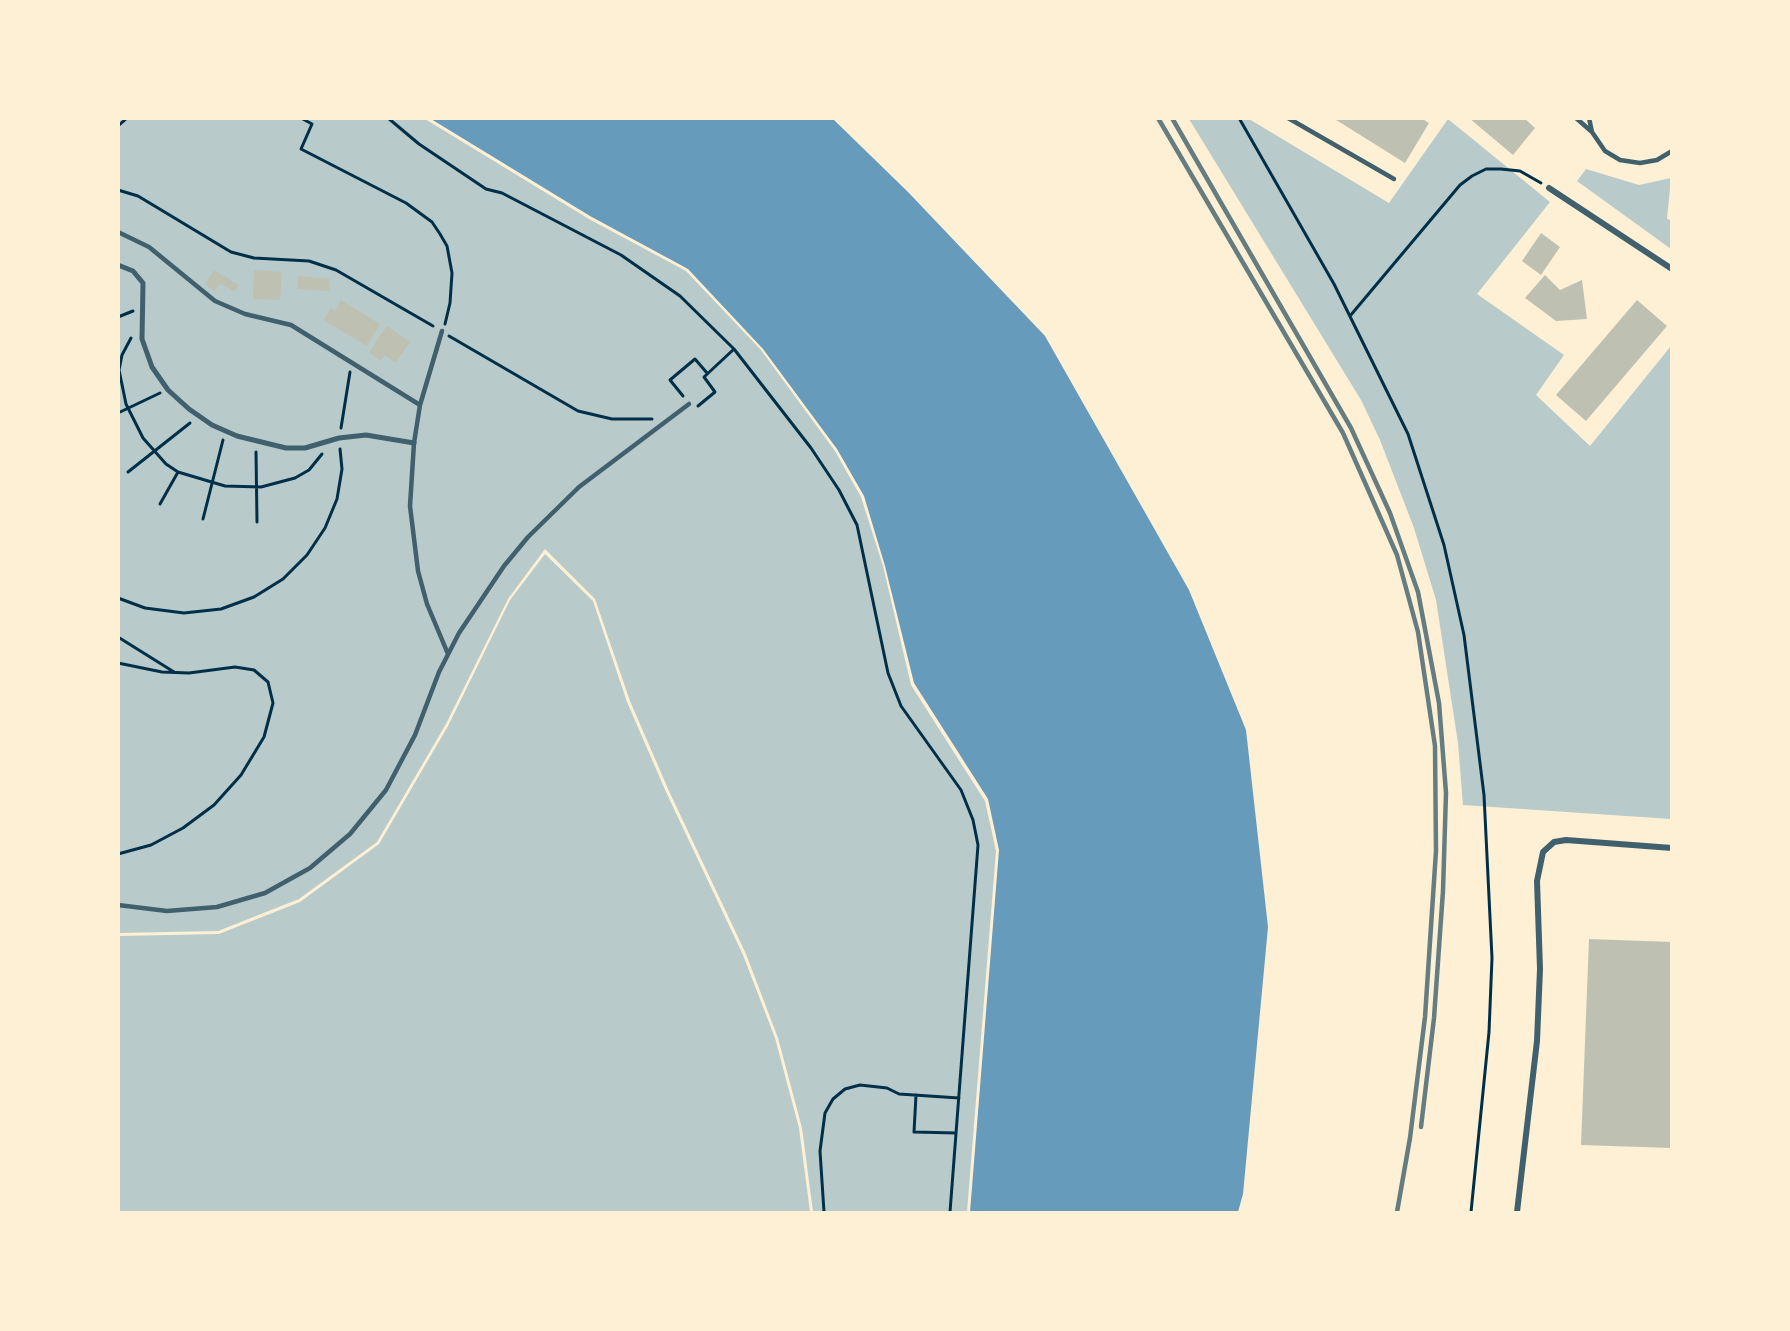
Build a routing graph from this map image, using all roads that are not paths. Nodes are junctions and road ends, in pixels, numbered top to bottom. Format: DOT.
graph roads {
  1 [pos="1288,118"];
  2 [pos="1576,118"];
  3 [pos="1590,118"];
  4 [pos="1592,132"];
  5 [pos="1671,151"];
  6 [pos="1669,156"];
  7 [pos="1394,179"];
  8 [pos="1550,188"];
  9 [pos="118,232"];
  10 [pos="118,265"];
  11 [pos="1671,269"];
  12 [pos="442,331"];
  13 [pos="689,404"];
  14 [pos="420,405"];
  15 [pos="414,443"];
  16 [pos="448,654"];
  17 [pos="1671,848"];
  18 [pos="118,906"];
  19 [pos="1517,1212"];
  1 -- 7 [label="lane"];
  2 -- 4 [label="lane"];
  3 -- 4 [label="lane"];
  4 -- 6 [label="lane"];
  5 -- 6 [label="lane"];
  8 -- 11 [label="street"];
  9 -- 14 [label="lane"];
  10 -- 15 [label="street"];
  12 -- 14 [label="lane"];
  13 -- 16 [label="lane"];
  14 -- 15 [label="lane"];
  15 -- 16 [label="lane"];
  16 -- 18 [label="lane"];
  17 -- 19 [label="street"];
}
